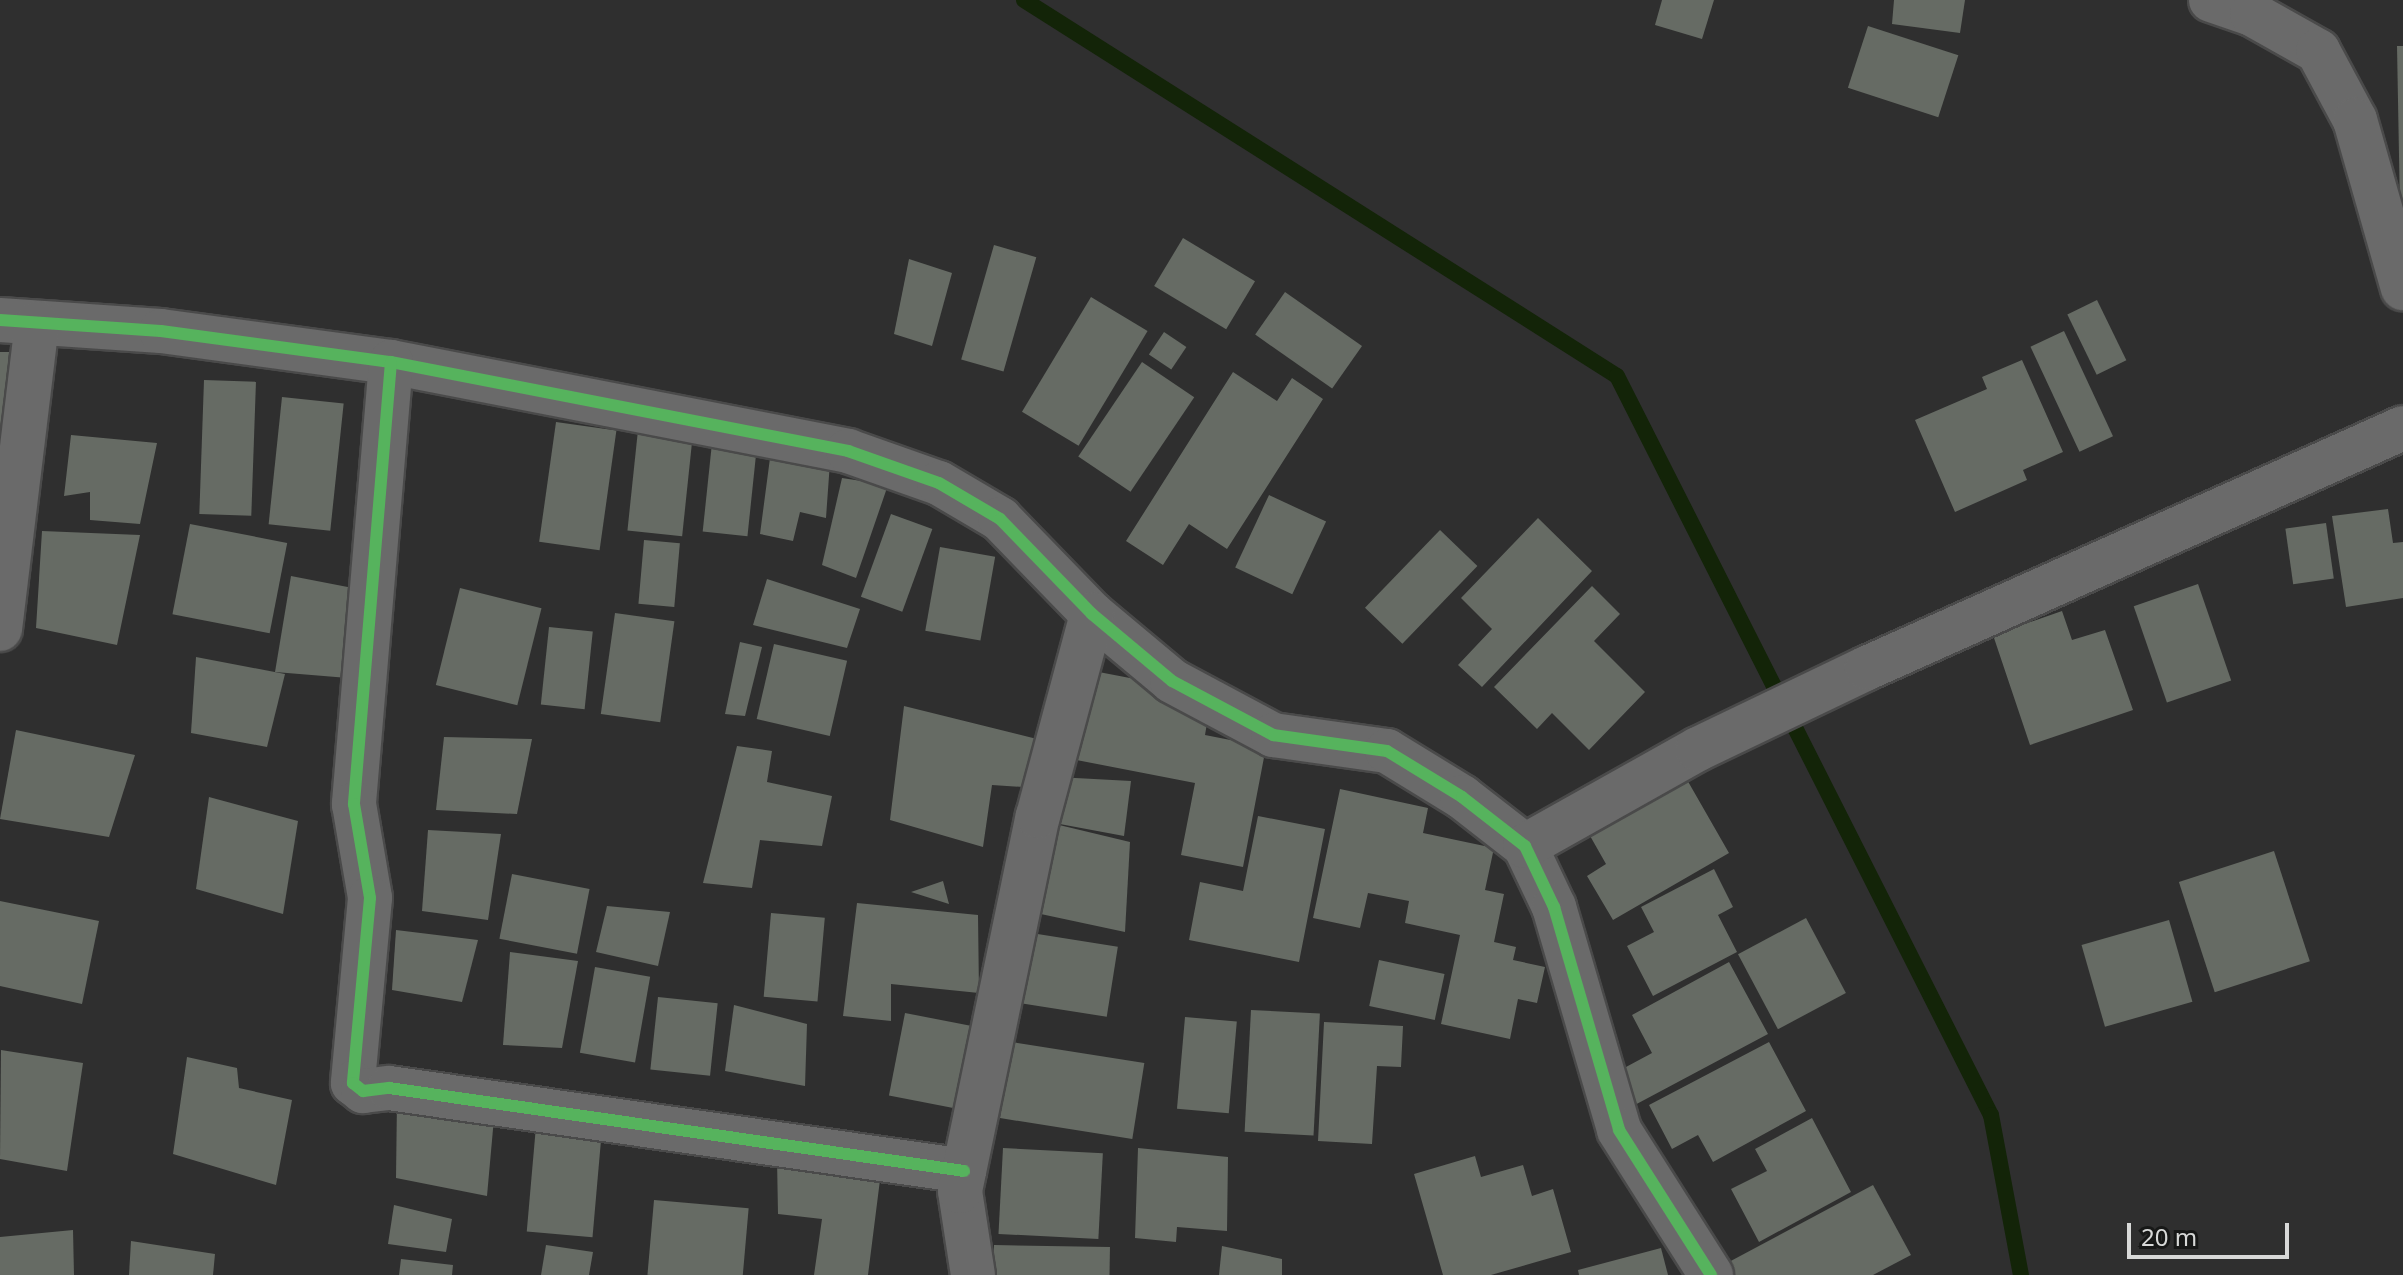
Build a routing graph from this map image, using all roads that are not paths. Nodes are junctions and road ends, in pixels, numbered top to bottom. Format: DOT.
graph roads {
  1 [pos="2211,0"];
  2 [pos="2403,288"];
  3 [pos="19,322"];
  4 [pos="391,362"];
  5 [pos="2403,428"];
  6 [pos="1092,614"];
  7 [pos="0,629"];
  8 [pos="1525,846"];
  9 [pos="964,1171"];
  10 [pos="973,1275"];
  11 [pos="1711,1275"];
  1 -- 2 [label="street"];
  3 -- 4 [label="street"];
  3 -- 7 [label="street"];
  4 -- 6 [label="street"];
  4 -- 9 [label="street"];
  5 -- 8 [label="street"];
  6 -- 8 [label="street"];
  6 -- 9 [label="street"];
  8 -- 11 [label="street"];
  9 -- 10 [label="street"];
}
